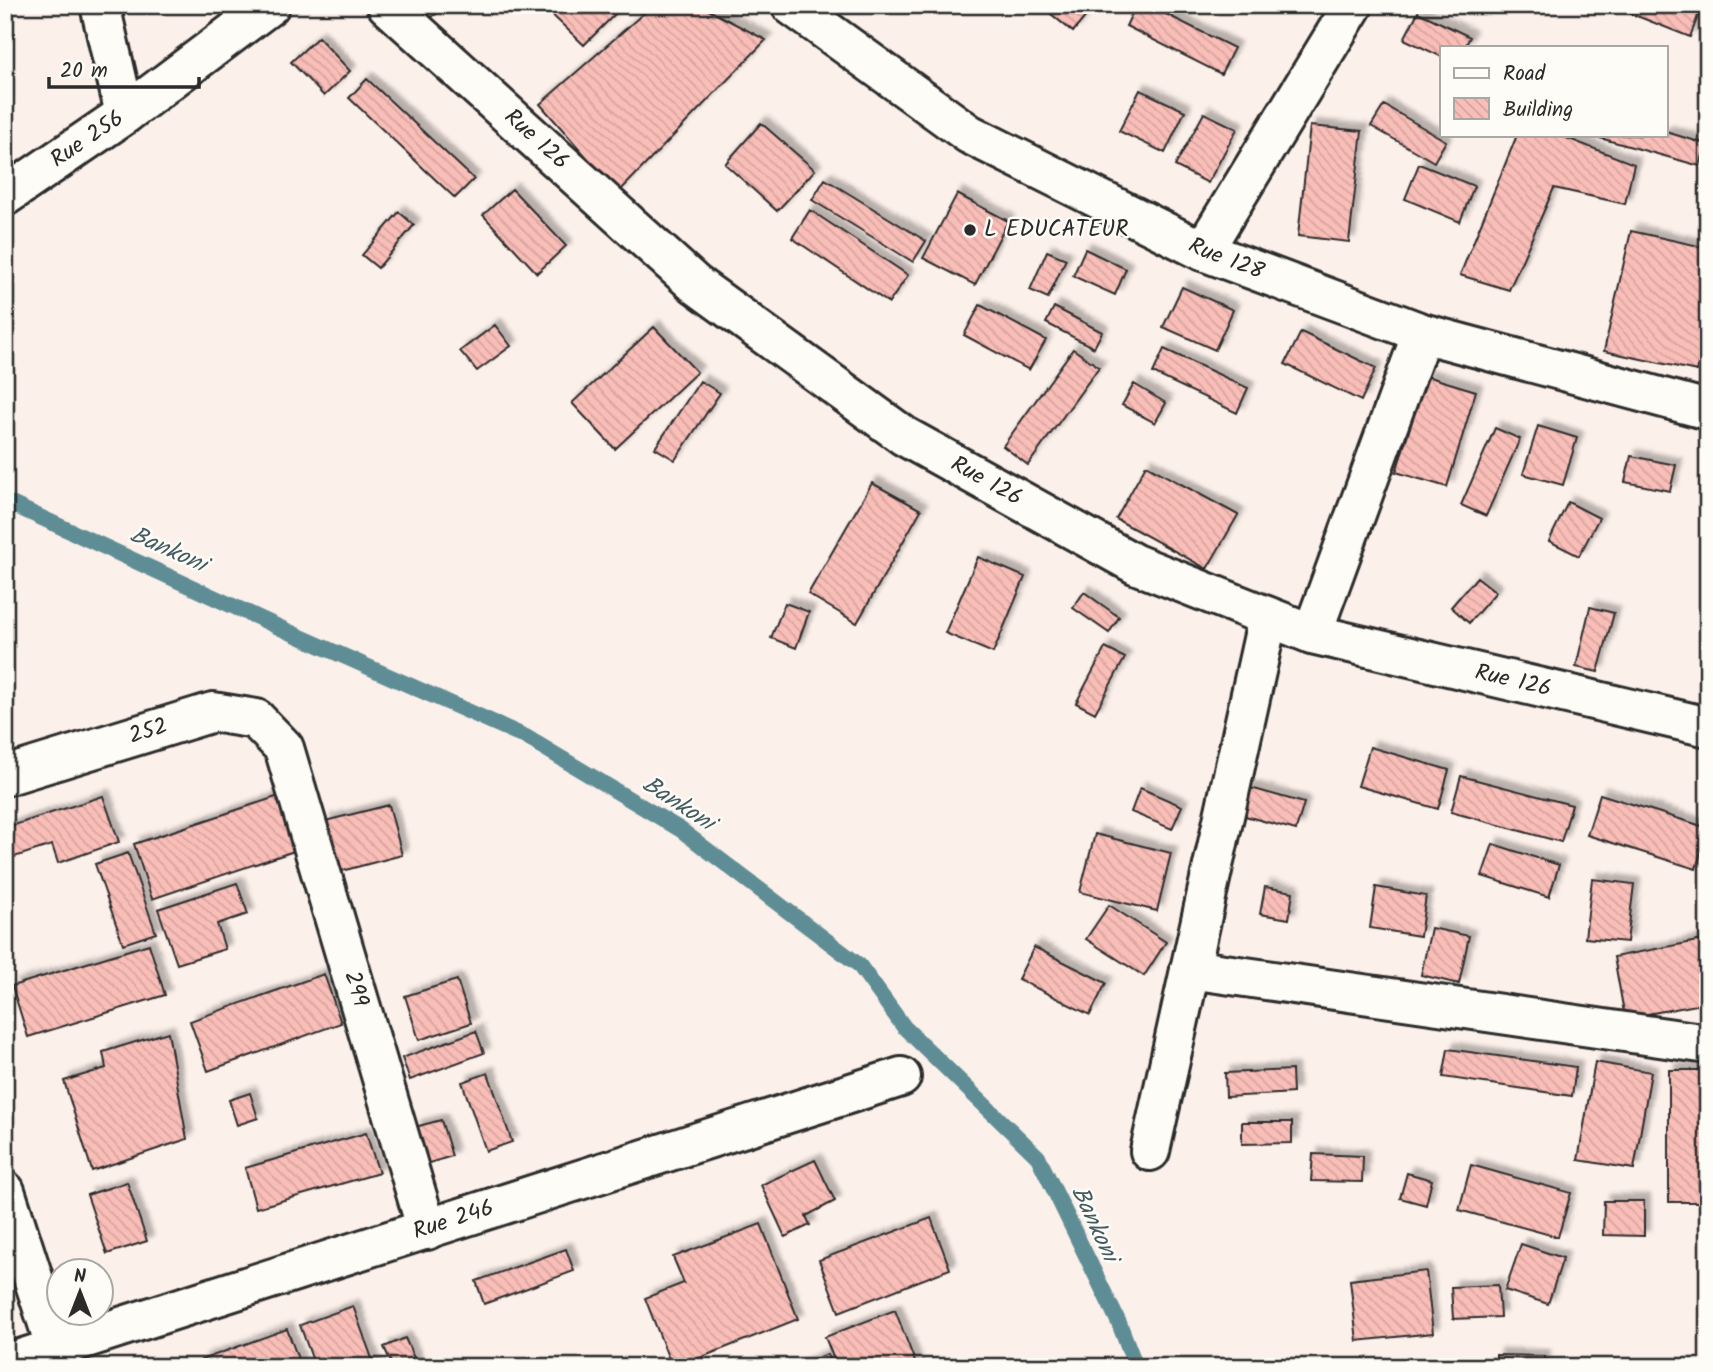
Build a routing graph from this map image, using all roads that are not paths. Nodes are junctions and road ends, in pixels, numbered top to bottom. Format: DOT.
graph roads {
  1 [pos="100,5"];
  2 [pos="270,5"];
  3 [pos="387,5"];
  4 [pos="1353,5"];
  5 [pos="798,8"];
  6 [pos="125,114"];
  7 [pos="7,193"];
  8 [pos="1203,251"];
  9 [pos="1422,333"];
  10 [pos="1707,407"];
  11 [pos="1268,617"];
  12 [pos="1312,634"];
  13 [pos="1708,727"];
  14 [pos="284,748"];
  15 [pos="5,776"];
  16 [pos="1190,969"];
  17 [pos="1708,1044"];
  18 [pos="901,1077"];
  19 [pos="1150,1152"];
  20 [pos="5,1191"];
  21 [pos="427,1230"];
  22 [pos="59,1357"];
  23 [pos="5,1364"];
  1 -- 6 [label="street"];
  2 -- 6 [label="street, Rue 256"];
  3 -- 11 [label="street, Rue 126"];
  4 -- 8 [label="street"];
  5 -- 8 [label="street, Rue 128"];
  6 -- 7 [label="street, Rue 256"];
  8 -- 9 [label="street, Rue 128"];
  9 -- 10 [label="street, Rue 128"];
  9 -- 12 [label="street"];
  11 -- 12 [label="street, Rue 126"];
  11 -- 16 [label="street"];
  12 -- 13 [label="street, Rue 126"];
  14 -- 15 [label="street, 252"];
  14 -- 21 [label="street, 299"];
  16 -- 17 [label="street"];
  16 -- 19 [label="street"];
  18 -- 21 [label="street, Rue 246"];
  20 -- 22 [label="street"];
  21 -- 22 [label="street, Rue 246"];
  22 -- 23 [label="street, Rue 246"];
}
